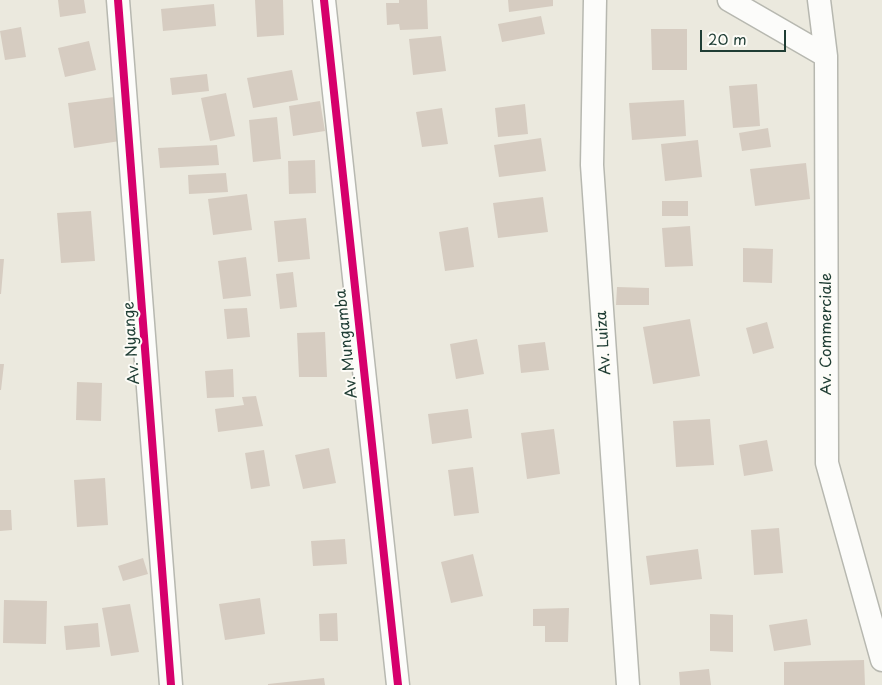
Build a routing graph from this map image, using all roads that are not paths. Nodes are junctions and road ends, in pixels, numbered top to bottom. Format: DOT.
graph roads {
  1 [pos="118,0"];
  2 [pos="324,0"];
  3 [pos="595,0"];
  4 [pos="729,0"];
  5 [pos="819,0"];
  6 [pos="826,56"];
  7 [pos="882,660"];
  8 [pos="171,685"];
  9 [pos="398,685"];
  10 [pos="628,685"];
  1 -- 8 [label="street, Av. Nyange"];
  2 -- 9 [label="street, Av. Mungamba"];
  3 -- 10 [label="street, Av. Luiza"];
  4 -- 6 [label="street"];
  5 -- 6 [label="street, Av. Commerciale"];
  6 -- 7 [label="street, Av. Commerciale"];
}
